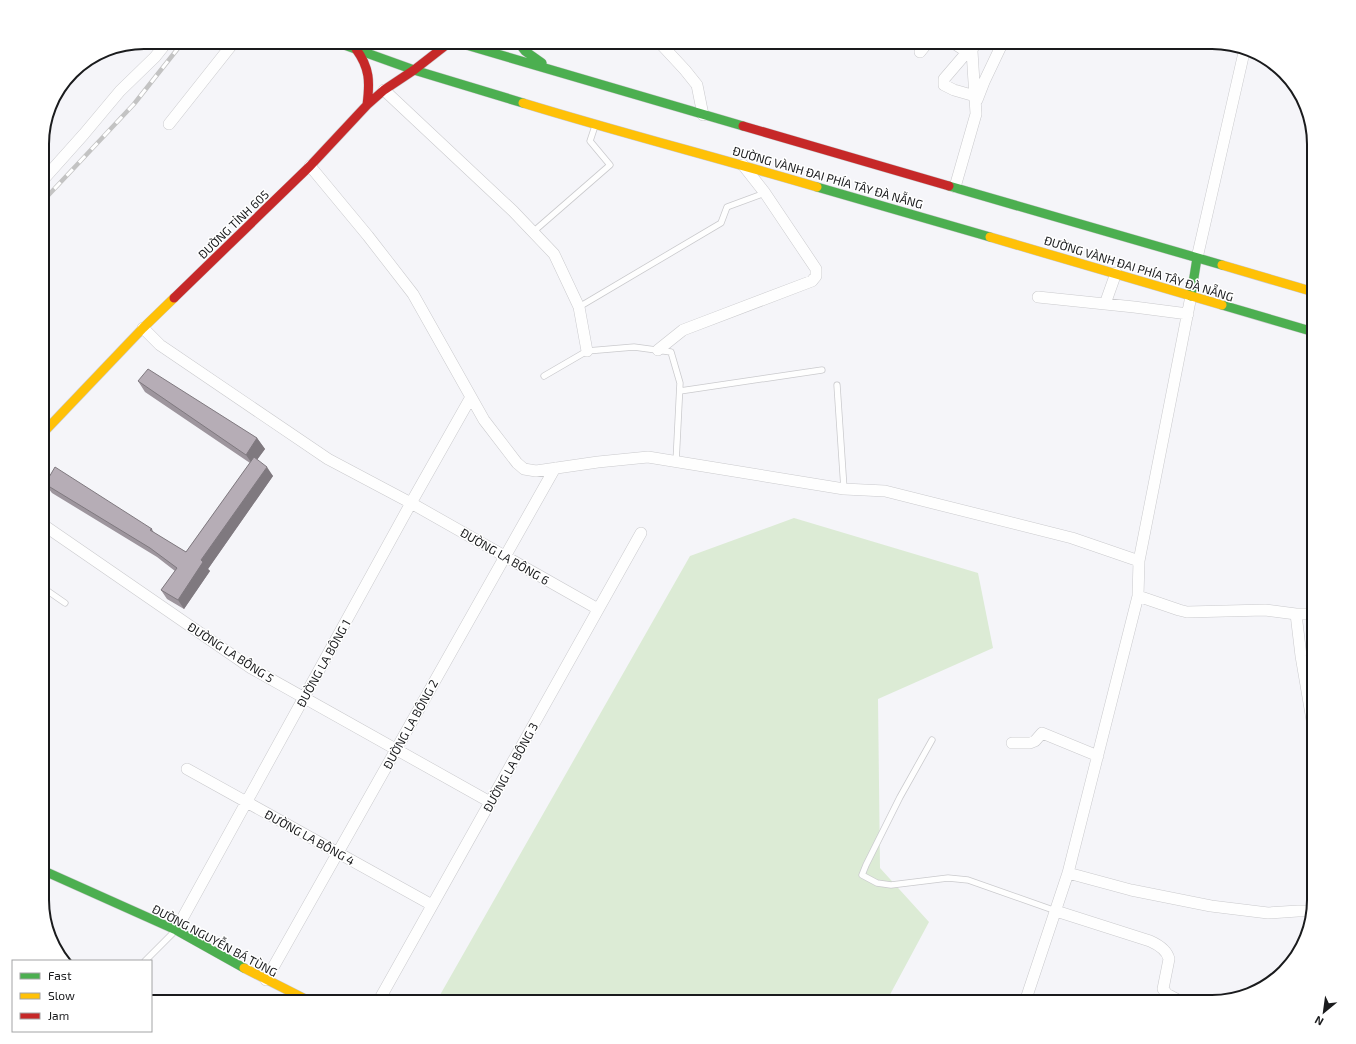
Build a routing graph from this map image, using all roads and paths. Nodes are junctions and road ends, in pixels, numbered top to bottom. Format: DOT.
graph roads {
  1 [pos="161,49"];
  2 [pos="229,49"];
  3 [pos="356,49"];
  4 [pos="441,49"];
  5 [pos="479,49"];
  6 [pos="523,49"];
  7 [pos="666,49"];
  8 [pos="922,49"];
  9 [pos="969,49"];
  10 [pos="972,49"];
  11 [pos="1000,49"];
  12 [pos="920,52"];
  13 [pos="1244,54"];
  14 [pos="414,70"];
  15 [pos="553,71"];
  16 [pos="384,90"];
  17 [pos="975,100"];
  18 [pos="367,105"];
  19 [pos="703,115"];
  20 [pos="170,124"];
  21 [pos="595,125"];
  22 [pos="743,165"];
  23 [pos="310,166"];
  24 [pos="49,173"];
  25 [pos="955,186"];
  26 [pos="765,192"];
  27 [pos="533,232"];
  28 [pos="1197,258"];
  29 [pos="1116,273"];
  30 [pos="1307,290"];
  31 [pos="1191,296"];
  32 [pos="1038,298"];
  33 [pos="1105,304"];
  34 [pos="579,307"];
  35 [pos="1188,314"];
  36 [pos="143,328"];
  37 [pos="1307,330"];
  38 [pos="658,350"];
  39 [pos="587,351"];
  40 [pos="822,370"];
  41 [pos="544,376"];
  42 [pos="837,385"];
  43 [pos="680,391"];
  44 [pos="471,397"];
  45 [pos="49,427"];
  46 [pos="676,462"];
  47 [pos="555,468"];
  48 [pos="844,490"];
  49 [pos="411,503"];
  50 [pos="49,529"];
  51 [pos="641,533"];
  52 [pos="505,557"];
  53 [pos="1139,561"];
  54 [pos="49,593"];
  55 [pos="1138,596"];
  56 [pos="64,603"];
  57 [pos="598,609"];
  58 [pos="1296,614"];
  59 [pos="1307,614"];
  60 [pos="1307,694"];
  61 [pos="304,697"];
  62 [pos="932,740"];
  63 [pos="1012,743"];
  64 [pos="397,748"];
  65 [pos="1098,756"];
  66 [pos="187,768"];
  67 [pos="247,802"];
  68 [pos="490,802"];
  69 [pos="338,853"];
  70 [pos="49,873"];
  71 [pos="1068,873"];
  72 [pos="432,905"];
  73 [pos="1056,911"];
  74 [pos="1306,911"];
  75 [pos="176,930"];
  76 [pos="146,960"];
  77 [pos="266,980"];
  78 [pos="297,995"];
  79 [pos="382,995"];
  80 [pos="1027,995"];
  81 [pos="1169,995"];
  1 -- 24 [label="street"];
  2 -- 20 [label="street"];
  3 -- 14 [label="main road, ĐƯỜNG VÀNH ĐAI PHÍA TÂY ĐÀ NẴNG"];
  3 -- 18 [label="main road"];
  4 -- 14 [label="main road, ĐƯỜNG TỈNH 605"];
  5 -- 15 [label="main road, ĐƯỜNG VÀNH ĐAI PHÍA TÂY ĐÀ NẴNG"];
  6 -- 15 [label="main road"];
  7 -- 19 [label="street"];
  8 -- 12 [label="street"];
  9 -- 17 [label="street"];
  10 -- 17 [label="street"];
  11 -- 17 [label="street"];
  13 -- 28 [label="street"];
  14 -- 16 [label="main road, ĐƯỜNG TỈNH 605"];
  14 -- 21 [label="main road, ĐƯỜNG VÀNH ĐAI PHÍA TÂY ĐÀ NẴNG"];
  15 -- 19 [label="main road, ĐƯỜNG VÀNH ĐAI PHÍA TÂY ĐÀ NẴNG"];
  16 -- 18 [label="main road, ĐƯỜNG TỈNH 605"];
  16 -- 27 [label="street"];
  17 -- 25 [label="street"];
  18 -- 23 [label="main road, ĐƯỜNG TỈNH 605"];
  19 -- 25 [label="main road, ĐƯỜNG VÀNH ĐAI PHÍA TÂY ĐÀ NẴNG"];
  21 -- 22 [label="main road, ĐƯỜNG VÀNH ĐAI PHÍA TÂY ĐÀ NẴNG"];
  21 -- 27 [label="lane"];
  22 -- 26 [label="street"];
  22 -- 29 [label="main road, ĐƯỜNG VÀNH ĐAI PHÍA TÂY ĐÀ NẴNG"];
  23 -- 36 [label="main road, ĐƯỜNG TỈNH 605"];
  23 -- 44 [label="street"];
  25 -- 28 [label="main road, ĐƯỜNG VÀNH ĐAI PHÍA TÂY ĐÀ NẴNG"];
  26 -- 34 [label="lane"];
  26 -- 38 [label="street"];
  27 -- 34 [label="street"];
  28 -- 30 [label="main road, ĐƯỜNG VÀNH ĐAI PHÍA TÂY ĐÀ NẴNG"];
  28 -- 31 [label="main road"];
  29 -- 31 [label="main road, ĐƯỜNG VÀNH ĐAI PHÍA TÂY ĐÀ NẴNG"];
  29 -- 33 [label="street"];
  31 -- 35 [label="street"];
  31 -- 37 [label="main road, ĐƯỜNG VÀNH ĐAI PHÍA TÂY ĐÀ NẴNG"];
  32 -- 33 [label="street"];
  33 -- 35 [label="street"];
  34 -- 39 [label="street"];
  35 -- 53 [label="street"];
  36 -- 45 [label="main road, ĐƯỜNG TỈNH 605"];
  36 -- 49 [label="street, ĐƯỜNG LA BÔNG 6"];
  38 -- 39 [label="lane"];
  38 -- 43 [label="lane"];
  39 -- 41 [label="lane"];
  40 -- 43 [label="lane"];
  42 -- 48 [label="lane"];
  43 -- 46 [label="lane"];
  44 -- 47 [label="street"];
  44 -- 49 [label="street, ĐƯỜNG LA BÔNG 1"];
  46 -- 47 [label="street"];
  46 -- 48 [label="street"];
  47 -- 52 [label="street, ĐƯỜNG LA BÔNG 2"];
  48 -- 53 [label="street"];
  49 -- 52 [label="street, ĐƯỜNG LA BÔNG 6"];
  49 -- 61 [label="street, ĐƯỜNG LA BÔNG 1"];
  50 -- 61 [label="street, ĐƯỜNG LA BÔNG 5"];
  51 -- 57 [label="street, ĐƯỜNG LA BÔNG 3"];
  52 -- 57 [label="street, ĐƯỜNG LA BÔNG 6"];
  52 -- 64 [label="street, ĐƯỜNG LA BÔNG 2"];
  53 -- 55 [label="street"];
  54 -- 56 [label="lane"];
  55 -- 58 [label="street"];
  55 -- 65 [label="street"];
  57 -- 68 [label="street, ĐƯỜNG LA BÔNG 3"];
  58 -- 59 [label="street"];
  58 -- 60 [label="street"];
  61 -- 64 [label="street, ĐƯỜNG LA BÔNG 5"];
  61 -- 67 [label="street, ĐƯỜNG LA BÔNG 1"];
  62 -- 73 [label="lane"];
  63 -- 65 [label="street"];
  64 -- 68 [label="street, ĐƯỜNG LA BÔNG 5"];
  64 -- 69 [label="street, ĐƯỜNG LA BÔNG 2"];
  65 -- 71 [label="street"];
  66 -- 67 [label="street, ĐƯỜNG LA BÔNG 4"];
  67 -- 69 [label="street, ĐƯỜNG LA BÔNG 4"];
  67 -- 75 [label="street, ĐƯỜNG LA BÔNG 1"];
  68 -- 72 [label="street, ĐƯỜNG LA BÔNG 3"];
  69 -- 72 [label="street, ĐƯỜNG LA BÔNG 4"];
  69 -- 77 [label="street, ĐƯỜNG LA BÔNG 2"];
  70 -- 75 [label="main road, ĐƯỜNG NGUYỄN BÁ TÙNG"];
  71 -- 73 [label="street"];
  71 -- 74 [label="street"];
  72 -- 79 [label="street, ĐƯỜNG LA BÔNG 3"];
  73 -- 80 [label="street"];
  73 -- 81 [label="street"];
  75 -- 76 [label="lane"];
  75 -- 77 [label="main road, ĐƯỜNG NGUYỄN BÁ TÙNG"];
  77 -- 78 [label="main road, ĐƯỜNG NGUYỄN BÁ TÙNG"];
}
